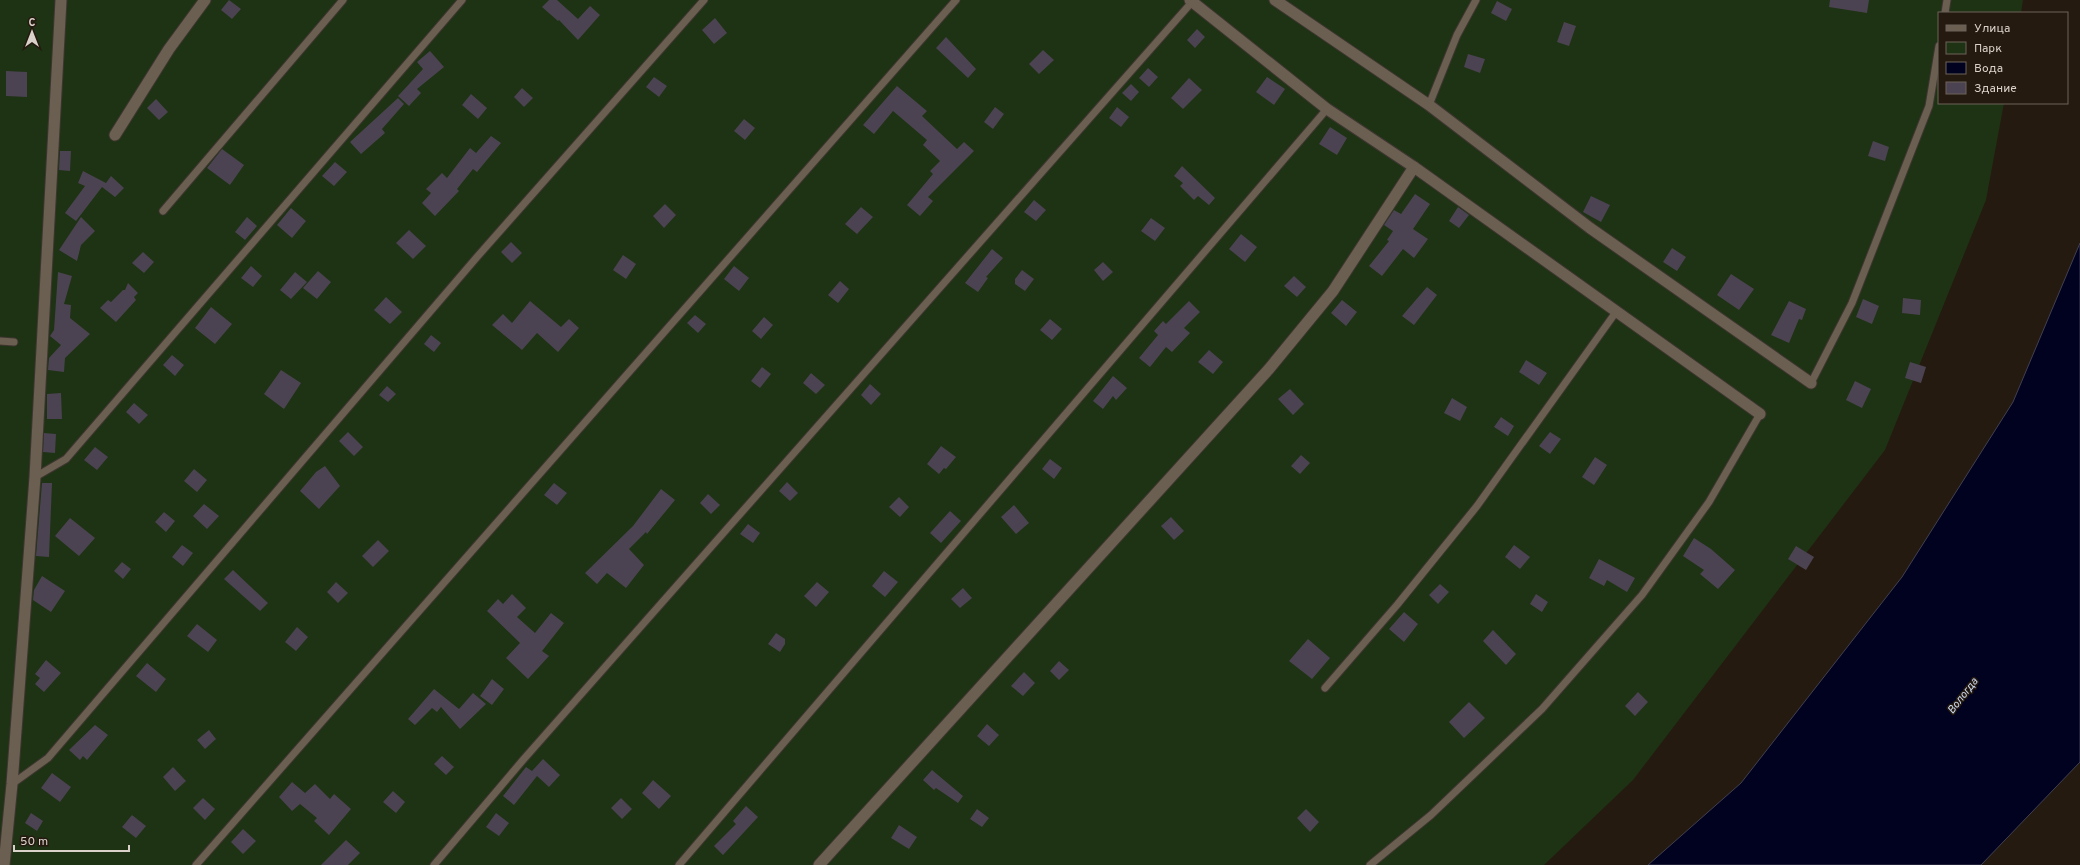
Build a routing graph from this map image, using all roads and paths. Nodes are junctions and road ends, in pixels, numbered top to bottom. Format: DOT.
graph roads {
  1 [pos="61,0"];
  2 [pos="205,0"];
  3 [pos="343,0"];
  4 [pos="462,0"];
  5 [pos="704,0"];
  6 [pos="956,0"];
  7 [pos="1275,0"];
  8 [pos="1476,0"];
  9 [pos="1947,0"];
  10 [pos="1191,1"];
  11 [pos="1944,12"];
  12 [pos="1938,52"];
  13 [pos="1429,105"];
  14 [pos="1327,109"];
  15 [pos="115,135"];
  16 [pos="1414,167"];
  17 [pos="163,210"];
  18 [pos="1616,312"];
  19 [pos="0,341"];
  20 [pos="14,342"];
  21 [pos="1811,383"];
  22 [pos="1760,414"];
  23 [pos="34,477"];
  24 [pos="1325,688"];
  25 [pos="12,784"];
  26 [pos="4,865"];
  27 [pos="196,865"];
  28 [pos="434,865"];
  29 [pos="679,865"];
  30 [pos="819,865"];
  31 [pos="1370,865"];
  1 -- 23 [label="street"];
  2 -- 15 [label="street"];
  3 -- 17 [label="lane"];
  4 -- 23 [label="lane"];
  5 -- 25 [label="lane"];
  6 -- 27 [label="lane"];
  7 -- 13 [label="street"];
  8 -- 13 [label="lane"];
  9 -- 11 [label="lane"];
  10 -- 14 [label="street"];
  10 -- 28 [label="lane"];
  12 -- 21 [label="lane"];
  13 -- 21 [label="street"];
  14 -- 16 [label="street"];
  14 -- 29 [label="lane"];
  16 -- 18 [label="street"];
  16 -- 30 [label="street"];
  18 -- 22 [label="street"];
  18 -- 24 [label="lane"];
  19 -- 20 [label="lane"];
  22 -- 31 [label="lane"];
  23 -- 25 [label="street"];
  25 -- 26 [label="street"];
}
